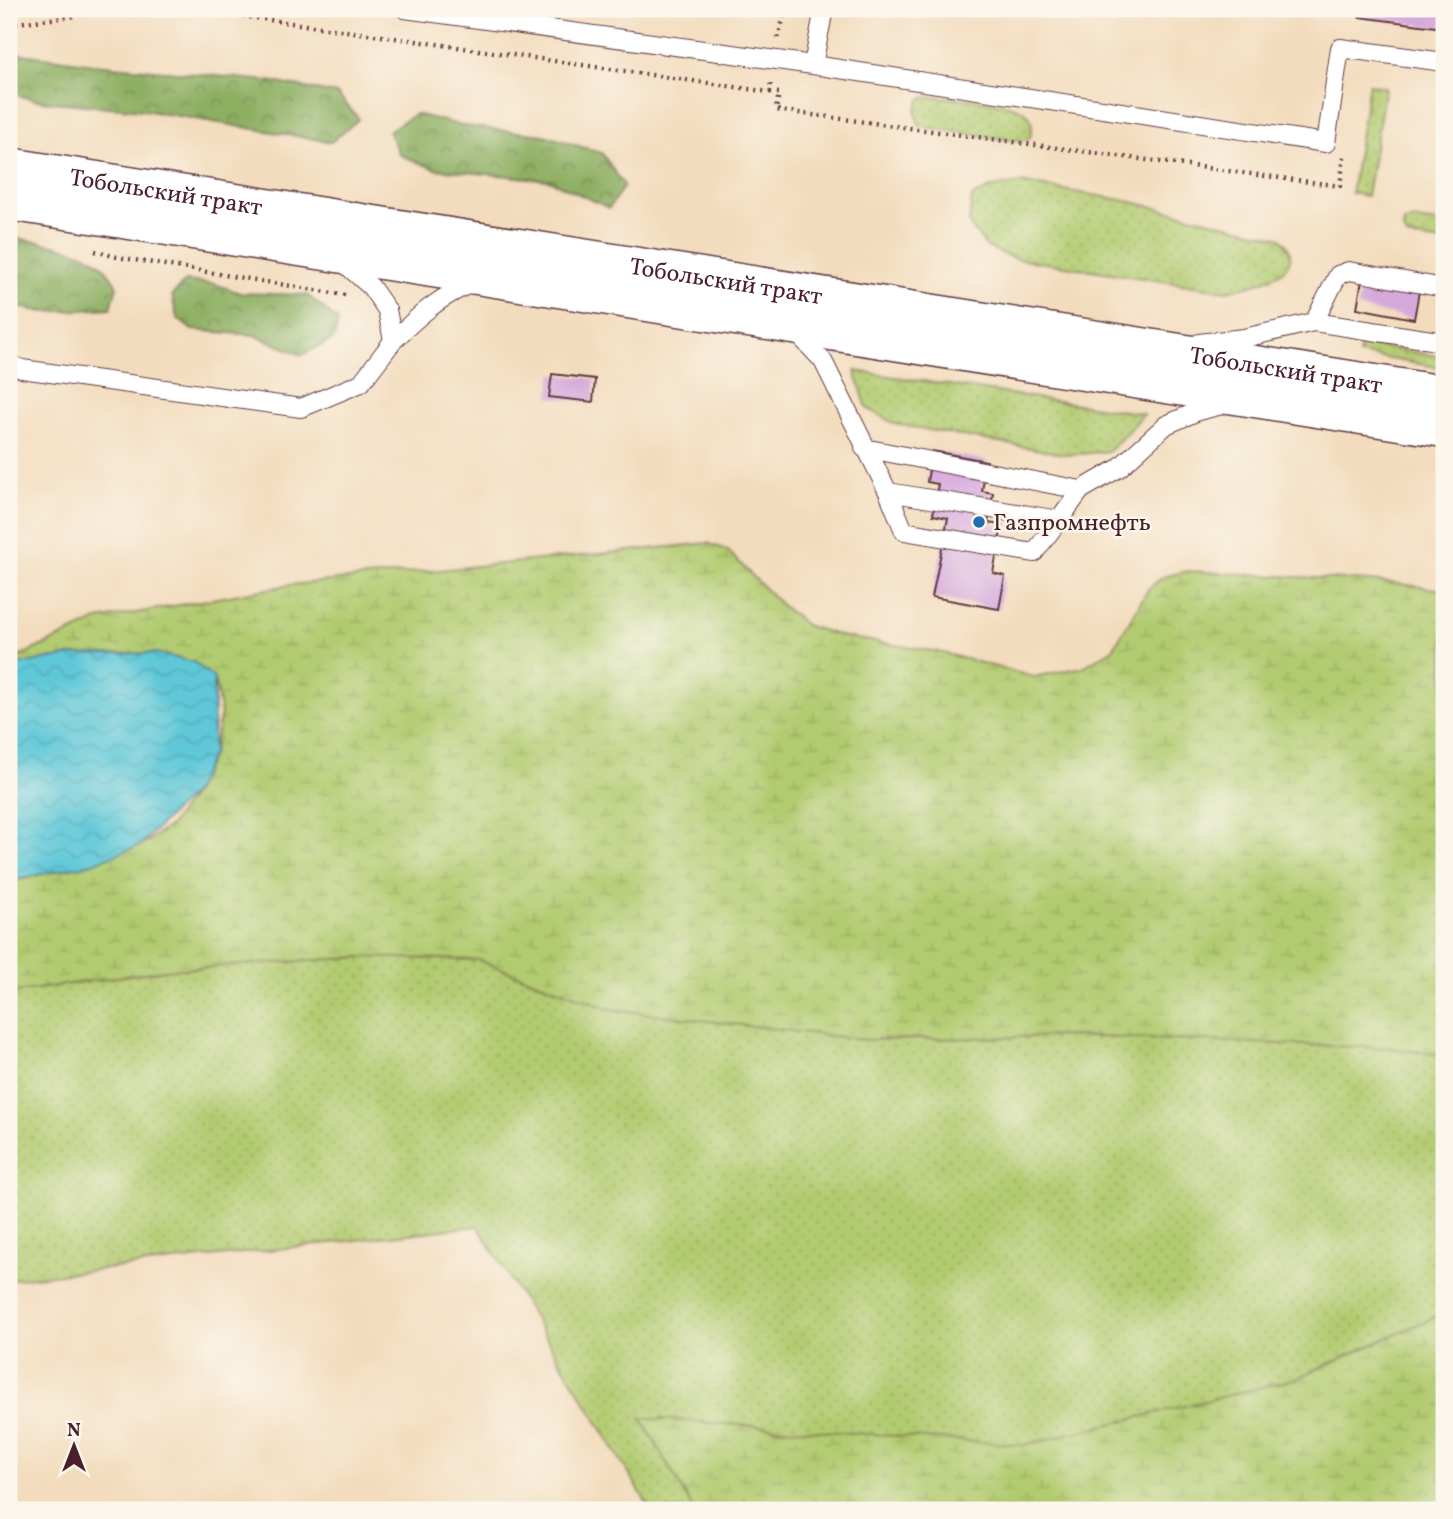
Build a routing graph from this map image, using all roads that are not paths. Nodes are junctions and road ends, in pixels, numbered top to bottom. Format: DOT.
graph roads {
  1 [pos="405,9"];
  2 [pos="824,9"];
  3 [pos="1444,62"];
  4 [pos="813,65"];
  5 [pos="9,167"];
  6 [pos="9,201"];
  7 [pos="333,254"];
  8 [pos="487,277"];
  9 [pos="1444,288"];
  10 [pos="1314,322"];
  11 [pos="782,323"];
  12 [pos="393,341"];
  13 [pos="1444,342"];
  14 [pos="1138,348"];
  15 [pos="9,364"];
  16 [pos="1444,396"];
  17 [pos="1254,397"];
  18 [pos="1444,428"];
  19 [pos="864,447"];
  20 [pos="1081,489"];
  21 [pos="888,492"];
  22 [pos="1059,520"];
  1 -- 4 [label="lane"];
  2 -- 4 [label="lane"];
  3 -- 4 [label="lane"];
  5 -- 14 [label="main road, Тобольский тракт"];
  6 -- 7 [label="main road, Тобольский тракт"];
  7 -- 8 [label="main road, Тобольский тракт"];
  7 -- 12 [label="lane"];
  8 -- 11 [label="main road, Тобольский тракт"];
  8 -- 12 [label="lane"];
  9 -- 10 [label="lane"];
  10 -- 13 [label="lane"];
  10 -- 14 [label="lane"];
  11 -- 17 [label="main road, Тобольский тракт"];
  11 -- 19 [label="lane"];
  12 -- 15 [label="lane"];
  14 -- 16 [label="main road, Тобольский тракт"];
  17 -- 18 [label="main road, Тобольский тракт"];
  17 -- 20 [label="lane"];
  19 -- 20 [label="lane"];
  19 -- 21 [label="lane"];
  20 -- 22 [label="lane"];
  21 -- 22 [label="lane"];
  21 -- 22 [label="lane"];
}
